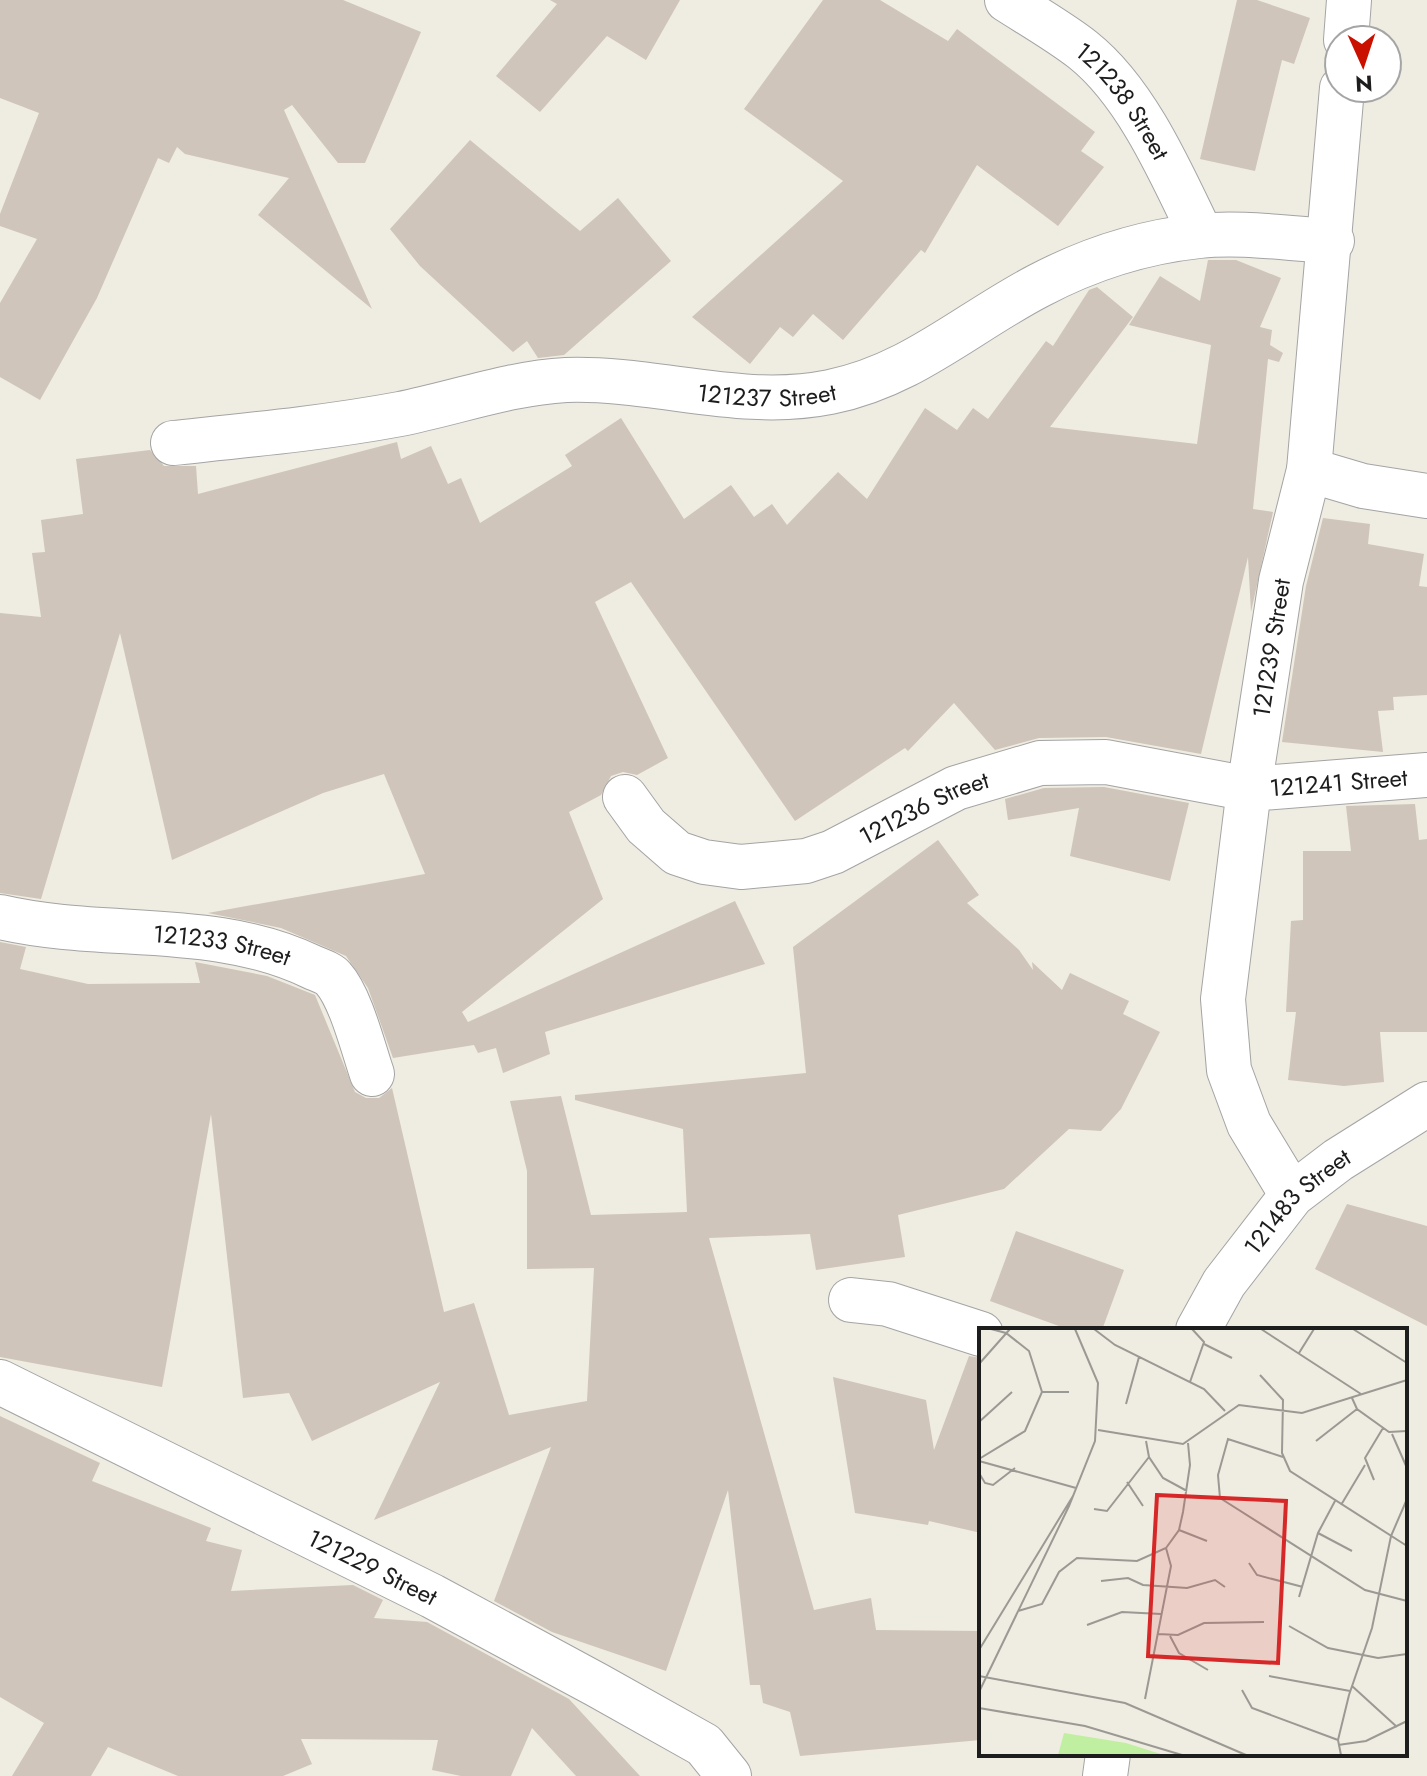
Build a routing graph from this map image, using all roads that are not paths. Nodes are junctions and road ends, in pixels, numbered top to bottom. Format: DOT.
graph roads {
  1 [pos="1007,0"];
  2 [pos="1349,0"];
  3 [pos="1347,24"];
  4 [pos="1341,104"];
  5 [pos="1201,235"];
  6 [pos="1332,241"];
  7 [pos="173,443"];
  8 [pos="1309,470"];
  9 [pos="1427,496"];
  10 [pos="1427,775"];
  11 [pos="1249,789"];
  12 [pos="625,797"];
  13 [pos="0,917"];
  14 [pos="372,1074"];
  15 [pos="1427,1104"];
  16 [pos="1292,1195"];
  17 [pos="851,1300"];
  18 [pos="1199,1328"];
  19 [pos="979,1333"];
  20 [pos="0,1382"];
  21 [pos="1108,1756"];
  22 [pos="729,1776"];
  23 [pos="1105,1776"];
  1 -- 5 [label="street, 121238 Street"];
  2 -- 3 [label="street"];
  4 -- 6 [label="street, 121239 Street"];
  5 -- 6 [label="street, 121237 Street"];
  5 -- 7 [label="street, 121237 Street"];
  6 -- 8 [label="street, 121239 Street"];
  8 -- 9 [label="street"];
  8 -- 11 [label="street, 121239 Street"];
  10 -- 11 [label="street, 121241 Street"];
  11 -- 12 [label="street, 121236 Street"];
  11 -- 16 [label="street, 121239 Street"];
  13 -- 14 [label="street, 121233 Street"];
  15 -- 16 [label="street, 121483 Street"];
  16 -- 18 [label="street, 121483 Street"];
  17 -- 19 [label="street"];
  20 -- 22 [label="street, 121229 Street"];
  21 -- 23 [label="street"];
}
